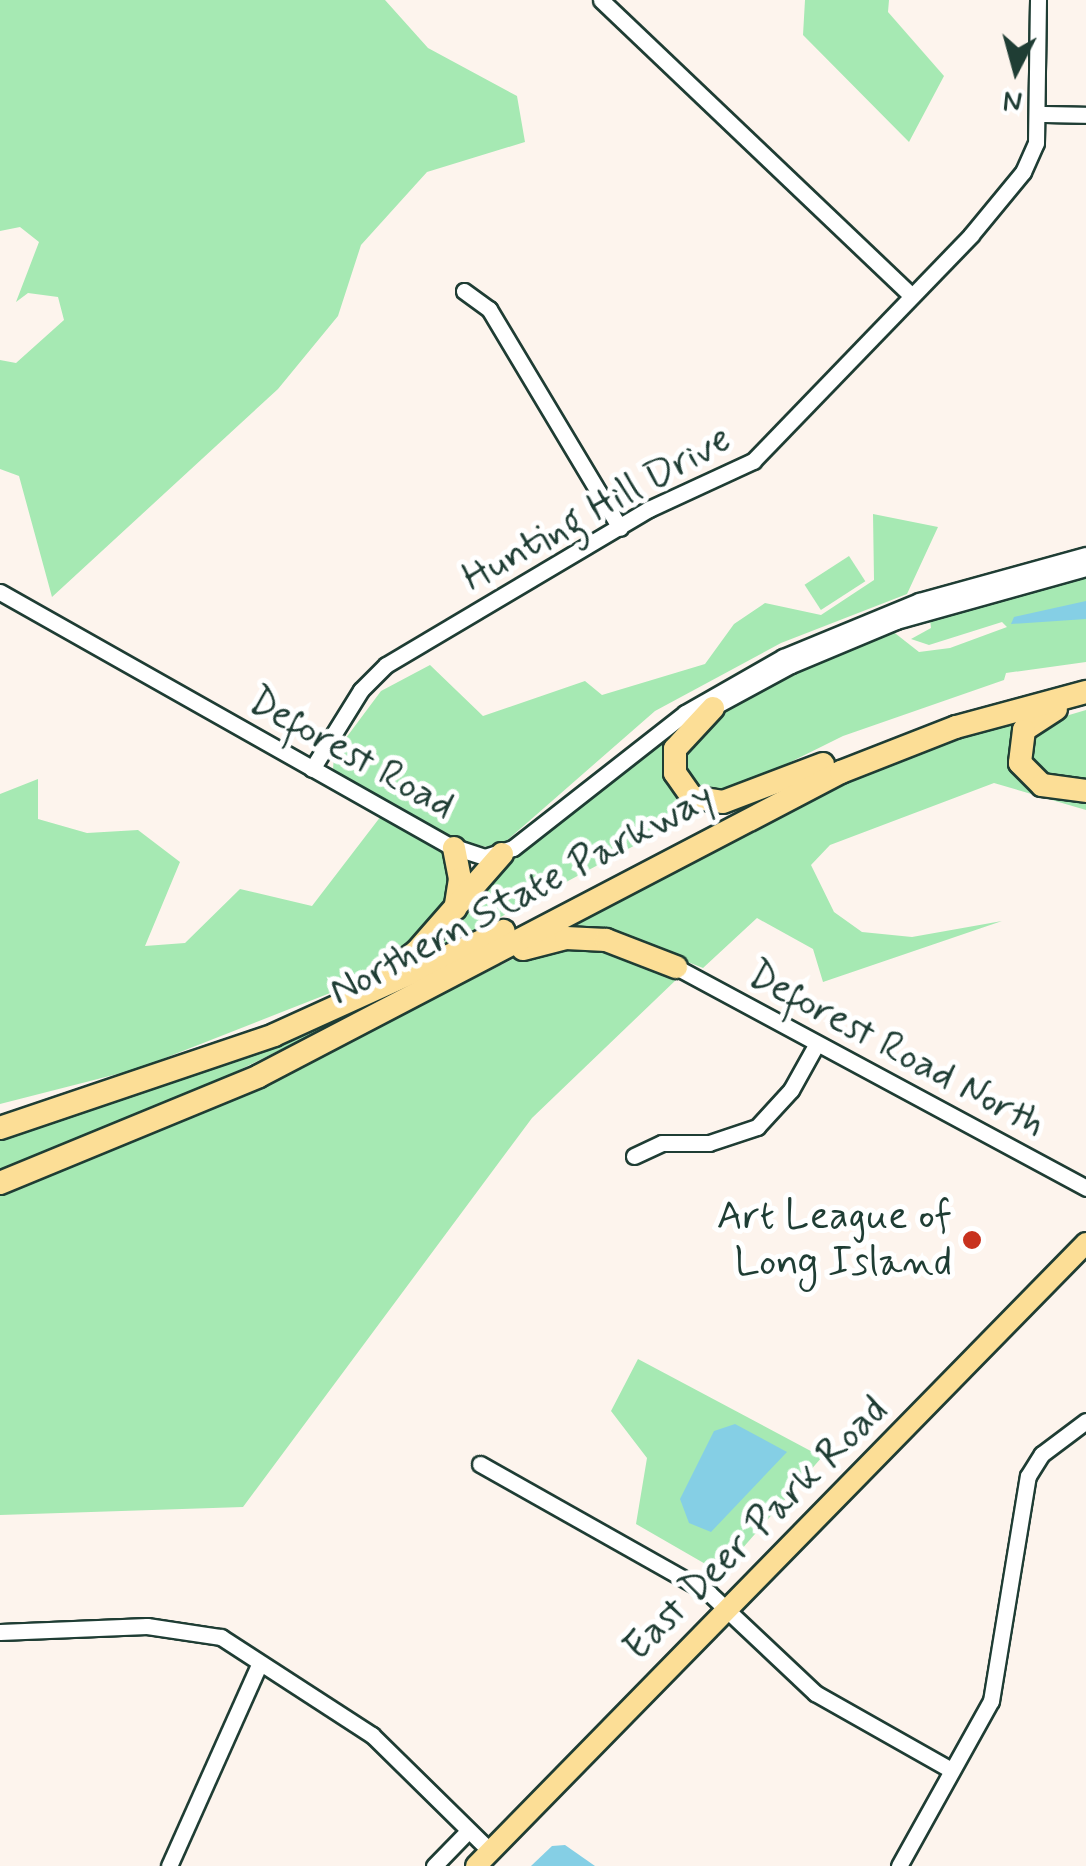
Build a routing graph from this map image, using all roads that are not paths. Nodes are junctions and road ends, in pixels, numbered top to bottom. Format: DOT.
graph roads {
  1 [pos="600,0"];
  2 [pos="1038,0"];
  3 [pos="1040,114"];
  4 [pos="1086,115"];
  5 [pos="464,291"];
  6 [pos="912,296"];
  7 [pos="620,528"];
  8 [pos="1086,554"];
  9 [pos="1086,568"];
  10 [pos="0,592"];
  11 [pos="1086,676"];
  12 [pos="1086,695"];
  13 [pos="713,708"];
  14 [pos="660,733"];
  15 [pos="823,764"];
  16 [pos="312,769"];
  17 [pos="1086,791"];
  18 [pos="454,848"];
  19 [pos="502,854"];
  20 [pos="455,909"];
  21 [pos="676,967"];
  22 [pos="445,979"];
  23 [pos="274,1035"];
  24 [pos="816,1045"];
  25 [pos="0,1128"];
  26 [pos="634,1156"];
  27 [pos="0,1183"];
  28 [pos="1086,1188"];
  29 [pos="1086,1242"];
  30 [pos="1086,1421"];
  31 [pos="480,1464"];
  32 [pos="726,1607"];
  33 [pos="0,1632"];
  34 [pos="259,1665"];
  35 [pos="950,1770"];
  36 [pos="468,1831"];
  37 [pos="483,1859"];
  38 [pos="169,1866"];
  39 [pos="434,1866"];
  40 [pos="899,1866"];
  1 -- 6 [label="street"];
  2 -- 3 [label="street, Hunting Hill Drive"];
  3 -- 4 [label="street"];
  3 -- 6 [label="street, Hunting Hill Drive"];
  5 -- 7 [label="street"];
  6 -- 7 [label="street, Hunting Hill Drive"];
  7 -- 16 [label="street, Hunting Hill Drive"];
  8 -- 14 [label="street"];
  9 -- 13 [label="street"];
  10 -- 16 [label="street, Deforest Road"];
  11 -- 15 [label="highway, Northern State Parkway"];
  12 -- 17 [label="highway"];
  12 -- 22 [label="highway, Northern State Parkway"];
  13 -- 14 [label="street"];
  13 -- 15 [label="highway"];
  14 -- 19 [label="street"];
  15 -- 23 [label="highway, Northern State Parkway"];
  16 -- 18 [label="street, Deforest Road"];
  18 -- 19 [label="street, Deforest Road"];
  18 -- 20 [label="highway"];
  19 -- 20 [label="highway"];
  20 -- 23 [label="highway"];
  21 -- 22 [label="highway"];
  21 -- 24 [label="street, Deforest Road North"];
  22 -- 27 [label="highway, Northern State Parkway"];
  23 -- 25 [label="highway, Northern State Parkway"];
  24 -- 26 [label="street"];
  24 -- 28 [label="street, Deforest Road North"];
  29 -- 32 [label="main road, East Deer Park Road"];
  30 -- 35 [label="street"];
  31 -- 32 [label="street"];
  32 -- 35 [label="street"];
  32 -- 37 [label="main road, East Deer Park Road"];
  33 -- 34 [label="street"];
  34 -- 36 [label="street"];
  34 -- 38 [label="street"];
  35 -- 40 [label="street"];
  36 -- 37 [label="street"];
  36 -- 39 [label="street"];
}
